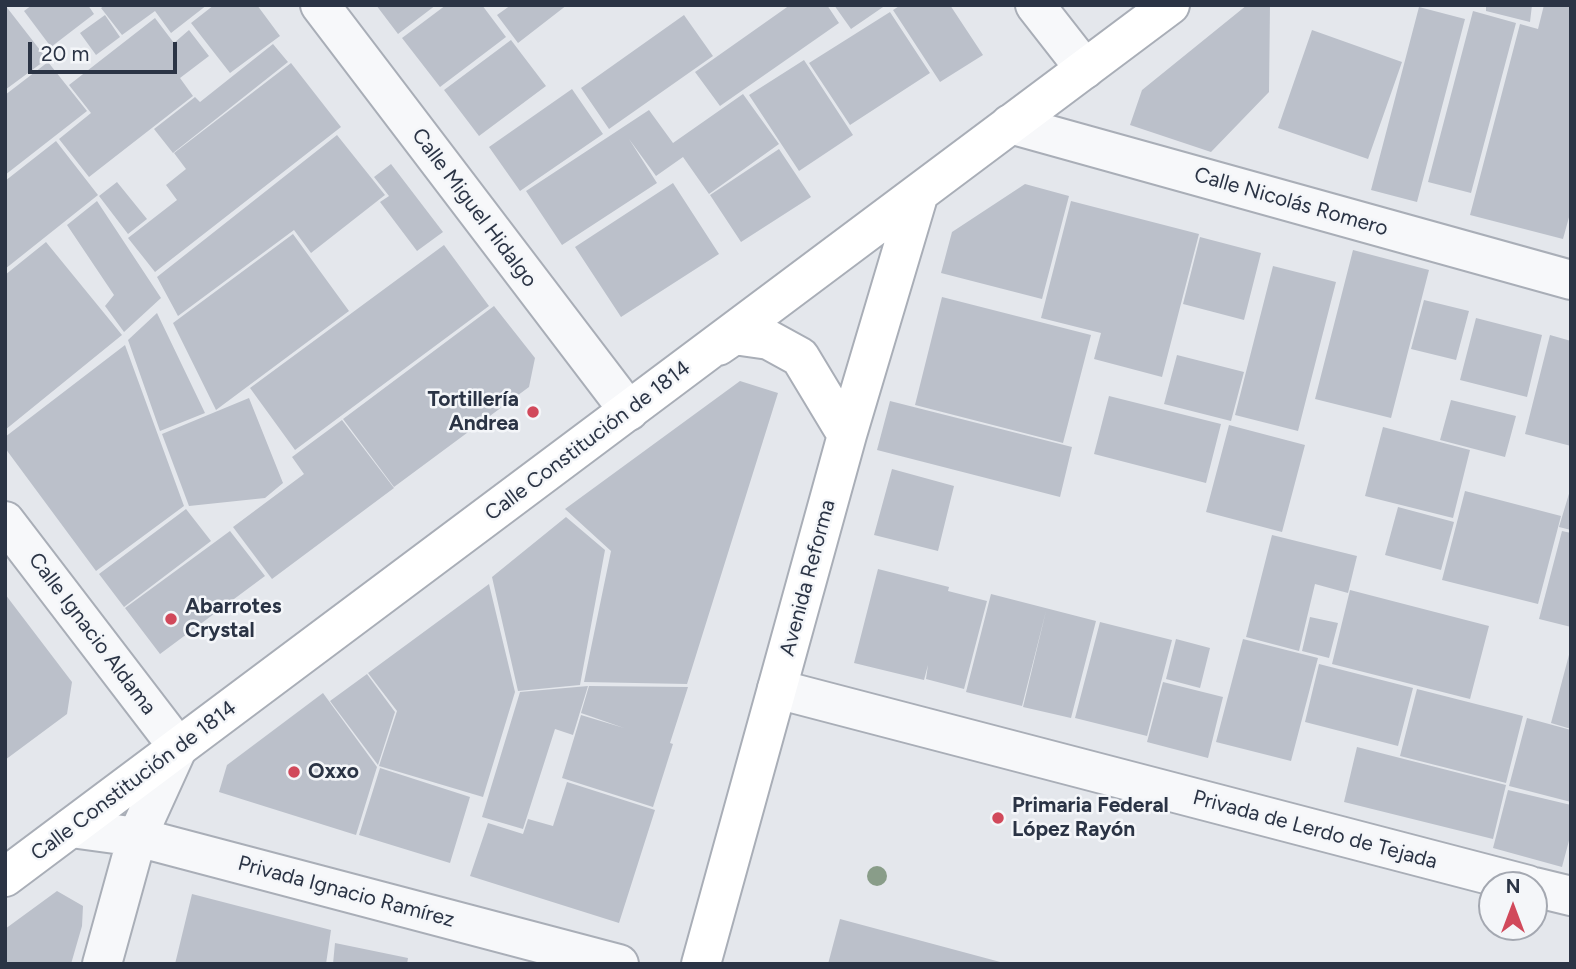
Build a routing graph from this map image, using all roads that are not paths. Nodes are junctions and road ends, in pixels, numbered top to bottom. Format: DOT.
graph roads {
  1 [pos="320,5"];
  2 [pos="1035,5"];
  3 [pos="1170,5"];
  4 [pos="1085,69"];
  5 [pos="1010,124"];
  6 [pos="919,193"];
  7 [pos="1571,280"];
  8 [pos="690,364"];
  9 [pos="629,411"];
  10 [pos="847,435"];
  11 [pos="5,521"];
  12 [pos="777,690"];
  13 [pos="178,747"];
  14 [pos="71,828"];
  15 [pos="137,837"];
  16 [pos="1478,872"];
  17 [pos="5,877"];
  18 [pos="1548,890"];
  19 [pos="1571,896"];
  20 [pos="103,964"];
  21 [pos="619,964"];
  22 [pos="701,964"];
  1 -- 9 [label="street, Calle Miguel Hidalgo"];
  2 -- 4 [label="street"];
  3 -- 4 [label="street, Calle Constitución de 1814"];
  4 -- 5 [label="street, Calle Constitución de 1814"];
  5 -- 6 [label="street, Calle Constitución de 1814"];
  5 -- 7 [label="street, Calle Nicolás Romero"];
  6 -- 8 [label="street, Calle Constitución de 1814"];
  6 -- 10 [label="street, Avenida Reforma"];
  8 -- 9 [label="street, Calle Constitución de 1814"];
  8 -- 10 [label="street"];
  9 -- 13 [label="street, Calle Constitución de 1814"];
  10 -- 12 [label="street, Avenida Reforma"];
  11 -- 13 [label="street, Calle Ignacio Aldama"];
  12 -- 16 [label="street, Privada de Lerdo de Tejada"];
  12 -- 22 [label="street, Avenida Reforma"];
  13 -- 14 [label="street, Calle Constitución de 1814"];
  13 -- 15 [label="street"];
  14 -- 15 [label="street, Privada Ignacio Ramírez"];
  14 -- 17 [label="street, Calle Constitución de 1814"];
  15 -- 20 [label="street"];
  15 -- 21 [label="street, Privada Ignacio Ramírez"];
  18 -- 19 [label="street"];
}
